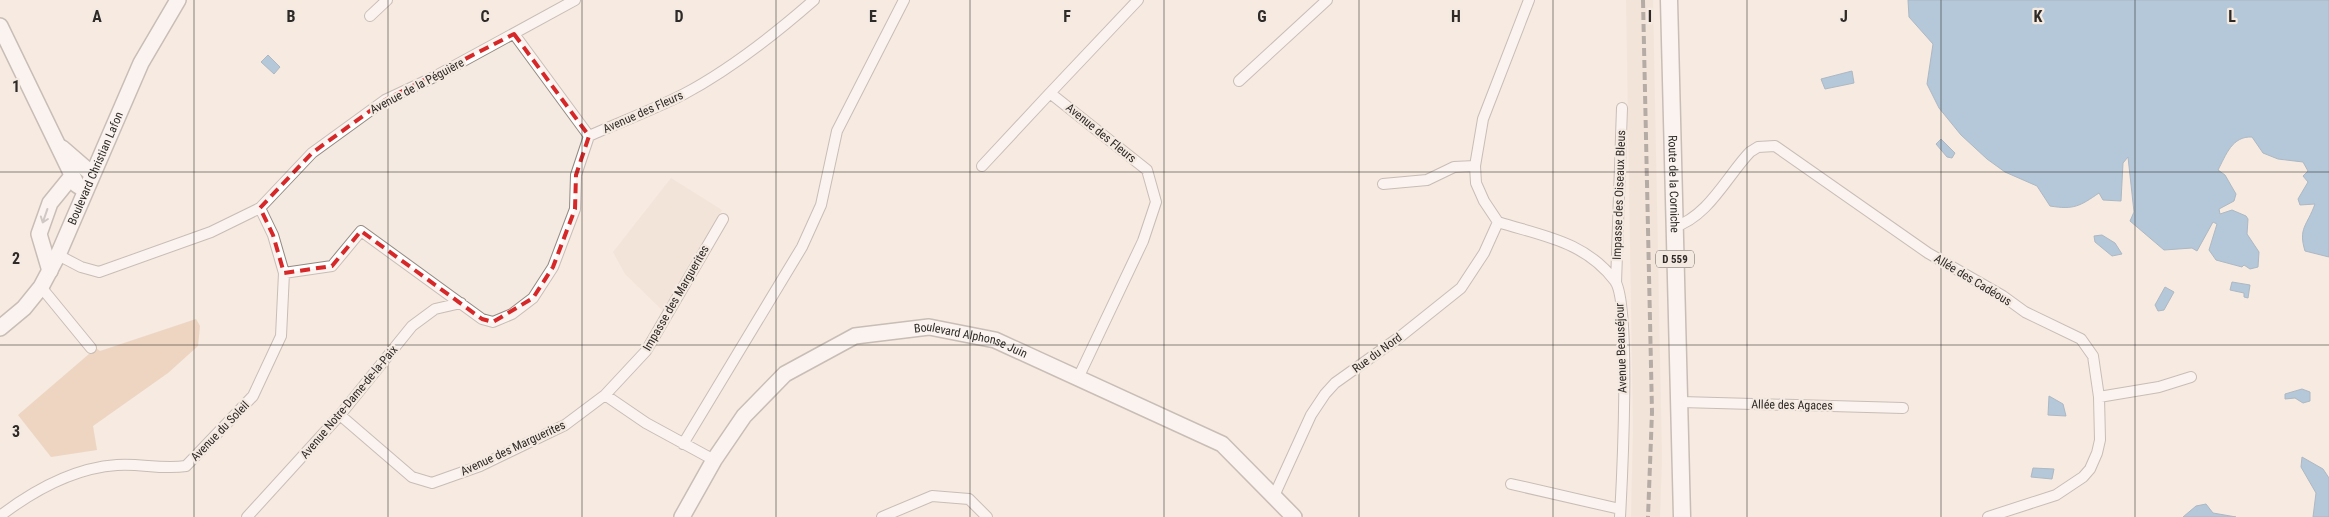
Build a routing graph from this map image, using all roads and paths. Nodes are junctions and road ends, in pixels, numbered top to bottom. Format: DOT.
graph roads {
  1 [pos="178,0"];
  2 [pos="387,0"];
  3 [pos="575,0"];
  4 [pos="814,0"];
  5 [pos="904,0"];
  6 [pos="1138,0"];
  7 [pos="1327,0"];
  8 [pos="1528,0"];
  9 [pos="1669,0"];
  10 [pos="370,16"];
  11 [pos="0,26"];
  12 [pos="514,34"];
  13 [pos="1239,81"];
  14 [pos="1050,93"];
  15 [pos="1622,108"];
  16 [pos="589,136"];
  17 [pos="58,144"];
  18 [pos="982,166"];
  19 [pos="1475,166"];
  20 [pos="92,174"];
  21 [pos="72,176"];
  22 [pos="1383,184"];
  23 [pos="85,190"];
  24 [pos="260,208"];
  25 [pos="722,219"];
  26 [pos="1498,222"];
  27 [pos="1674,227"];
  28 [pos="58,255"];
  29 [pos="50,271"];
  30 [pos="284,273"];
  31 [pos="1616,283"];
  32 [pos="42,287"];
  33 [pos="461,303"];
  34 [pos="0,328"];
  35 [pos="91,348"];
  36 [pos="1079,376"];
  37 [pos="2191,377"];
  38 [pos="605,395"];
  39 [pos="2099,397"];
  40 [pos="1681,402"];
  41 [pos="1903,408"];
  42 [pos="340,415"];
  43 [pos="683,444"];
  44 [pos="714,460"];
  45 [pos="1511,484"];
  46 [pos="1274,496"];
  47 [pos="1620,513"];
  48 [pos="0,516"];
  49 [pos="247,517"];
  50 [pos="682,517"];
  51 [pos="882,517"];
  52 [pos="987,517"];
  53 [pos="1294,517"];
  54 [pos="1682,517"];
  55 [pos="1988,517"];
  1 -- 20 [label="street, Boulevard Christian Lafon"];
  2 -- 10 [label="street"];
  3 -- 12 [label="street, Avenue de la Péguière"];
  4 -- 16 [label="street, Avenue des Fleurs"];
  5 -- 43 [label="street"];
  6 -- 14 [label="street"];
  7 -- 13 [label="street"];
  8 -- 19 [label="street"];
  9 -- 27 [label="main road, Route de la Corniche / D 559"];
  11 -- 17 [label="street"];
  12 -- 16 [label="street"];
  12 -- 24 [label="street, Avenue de la Péguière"];
  14 -- 18 [label="street"];
  14 -- 36 [label="street, Avenue des Fleurs"];
  15 -- 31 [label="street, Impasse des Oiseaux Bleus"];
  16 -- 33 [label="street, Avenue des Fleurs"];
  17 -- 20 [label="street"];
  17 -- 21 [label="street"];
  19 -- 22 [label="street"];
  19 -- 26 [label="street"];
  20 -- 23 [label="street, Boulevard Christian Lafon"];
  21 -- 23 [label="street"];
  21 -- 29 [label="street, one-way"];
  23 -- 28 [label="street, Boulevard Christian Lafon"];
  24 -- 28 [label="street, Avenue de la Péguière"];
  24 -- 30 [label="street, Avenue du Soleil"];
  25 -- 38 [label="street, Impasse des Marguerites"];
  26 -- 31 [label="street"];
  26 -- 46 [label="street, Rue du Nord"];
  27 -- 39 [label="street, Allée des Cadéous"];
  27 -- 40 [label="main road, Route de la Corniche / D 559"];
  28 -- 29 [label="street, Boulevard Christian Lafon"];
  29 -- 32 [label="street, Boulevard Christian Lafon"];
  30 -- 33 [label="street, Avenue des Fleurs"];
  30 -- 48 [label="street, Avenue du Soleil"];
  31 -- 47 [label="street, Avenue Beauséjour"];
  32 -- 34 [label="street, Boulevard Christian Lafon"];
  32 -- 35 [label="street"];
  33 -- 42 [label="street, Avenue Notre-Dame-de-la-Paix"];
  36 -- 44 [label="street, Boulevard Alphonse Juin"];
  36 -- 46 [label="street, Boulevard Alphonse Juin"];
  37 -- 39 [label="street"];
  38 -- 42 [label="street, Avenue des Marguerites"];
  38 -- 43 [label="street"];
  39 -- 55 [label="street, Allée des Cadéous"];
  40 -- 41 [label="street, Allée des Agaces"];
  40 -- 54 [label="main road, Route de la Corniche / D 559"];
  42 -- 49 [label="street, Avenue Notre-Dame-de-la-Paix"];
  43 -- 44 [label="street"];
  44 -- 50 [label="street, Boulevard Alphonse Juin"];
  45 -- 47 [label="street"];
  46 -- 53 [label="street, Boulevard Alphonse Juin"];
  51 -- 52 [label="street"];
}
